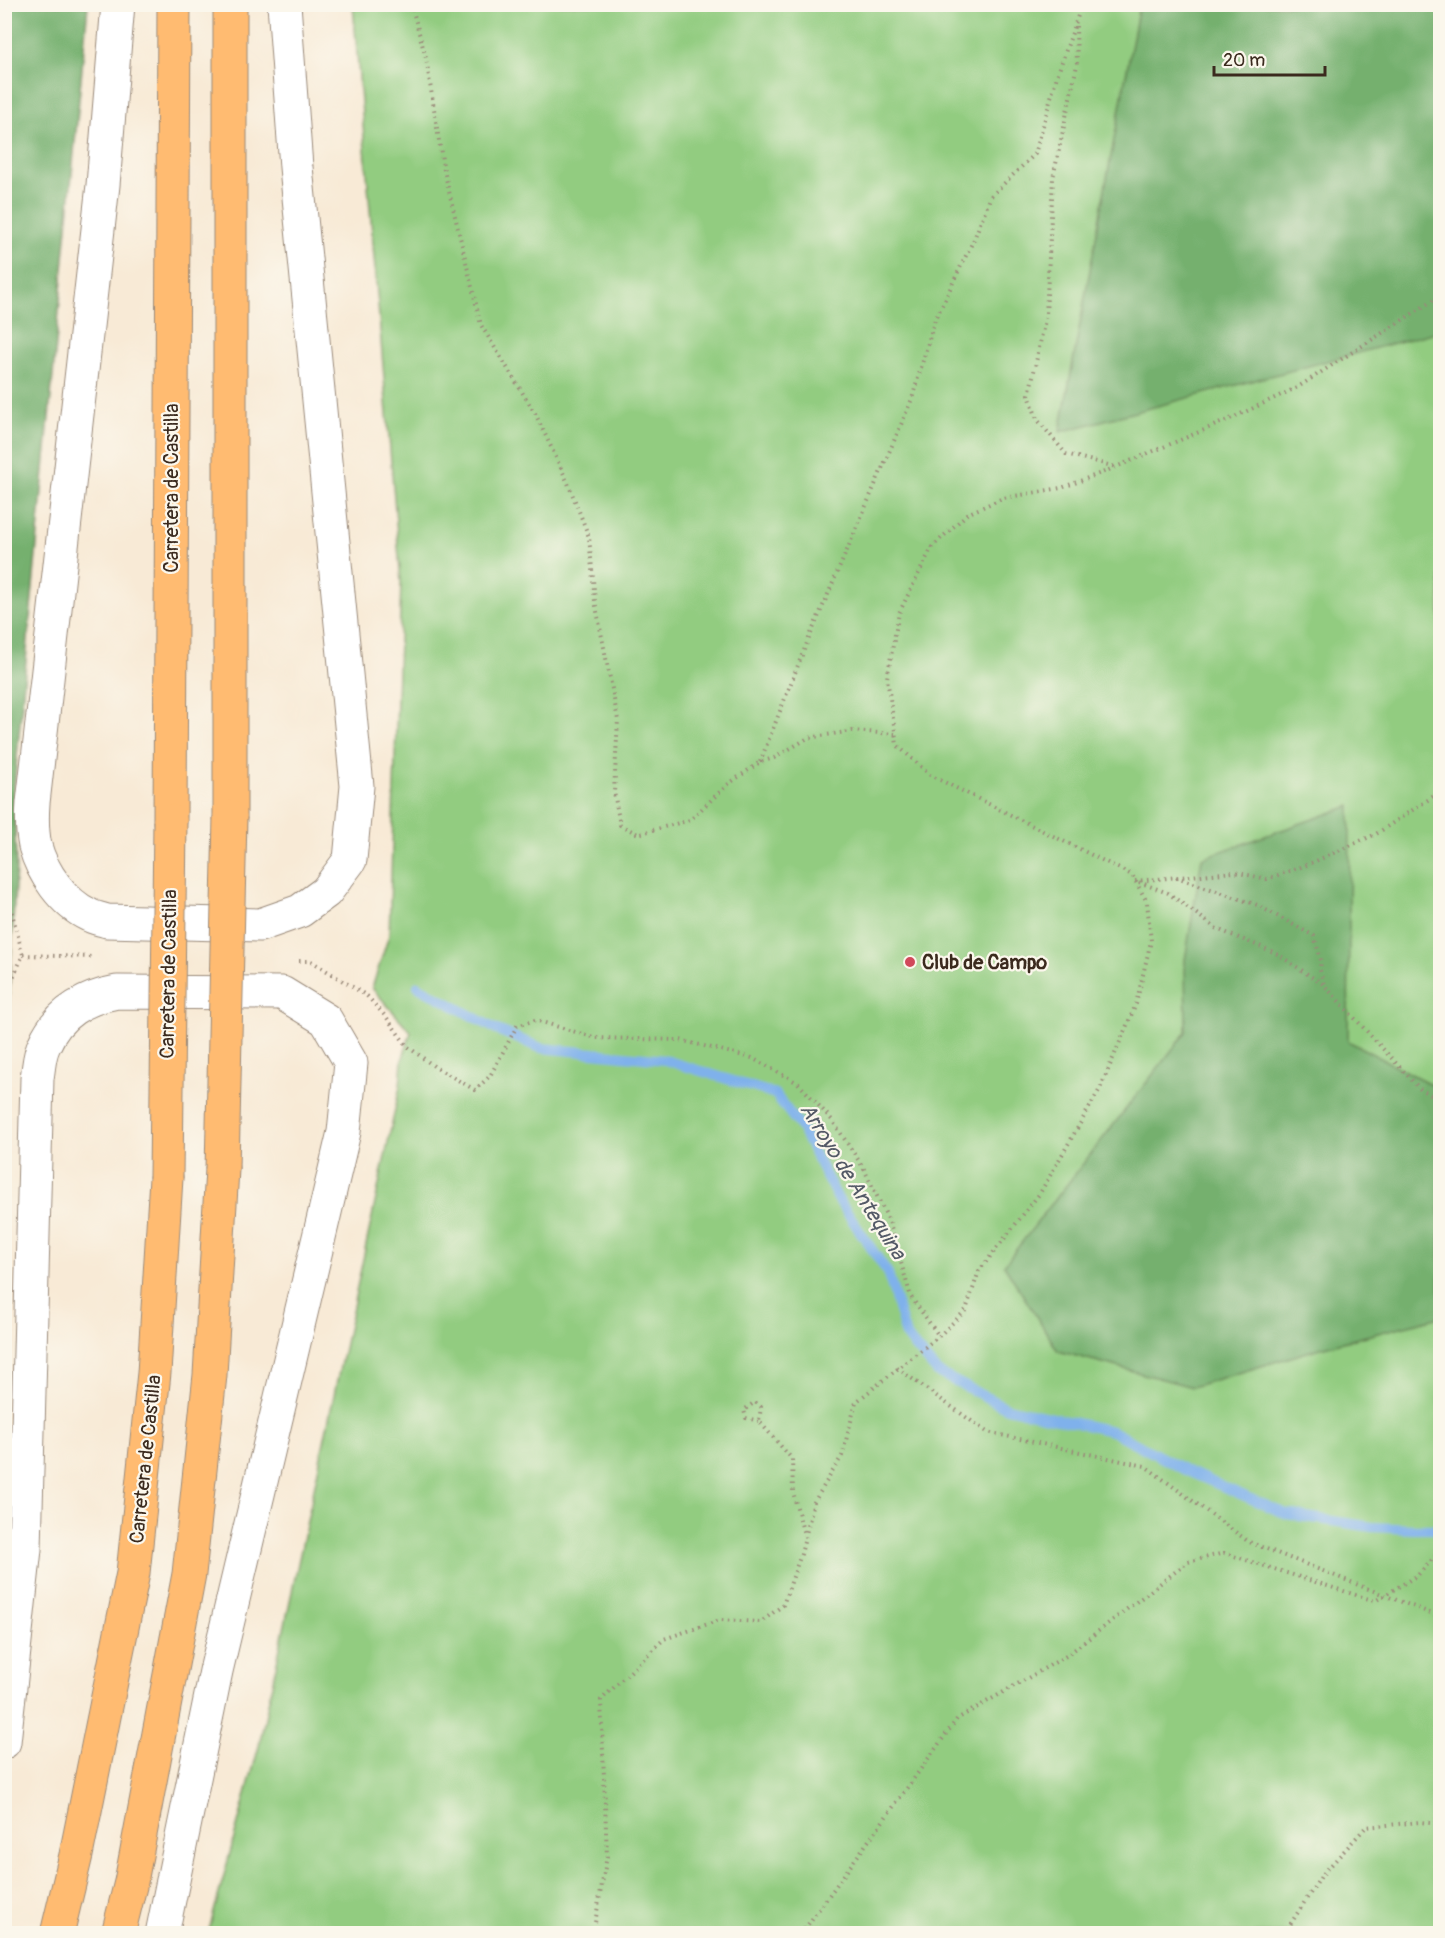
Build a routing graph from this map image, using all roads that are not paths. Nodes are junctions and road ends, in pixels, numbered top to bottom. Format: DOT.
graph roads {
  1 [pos="118,4"];
  2 [pos="174,4"];
  3 [pos="230,4"];
  4 [pos="284,4"];
  5 [pos="4,1742"];
  6 [pos="57,1934"];
  7 [pos="118,1934"];
  8 [pos="162,1934"];
  1 -- 4 [label="lane"];
  2 -- 6 [label="highway, Carretera de Castilla, bridge"];
  3 -- 7 [label="highway, bridge"];
  5 -- 8 [label="lane"];
}
